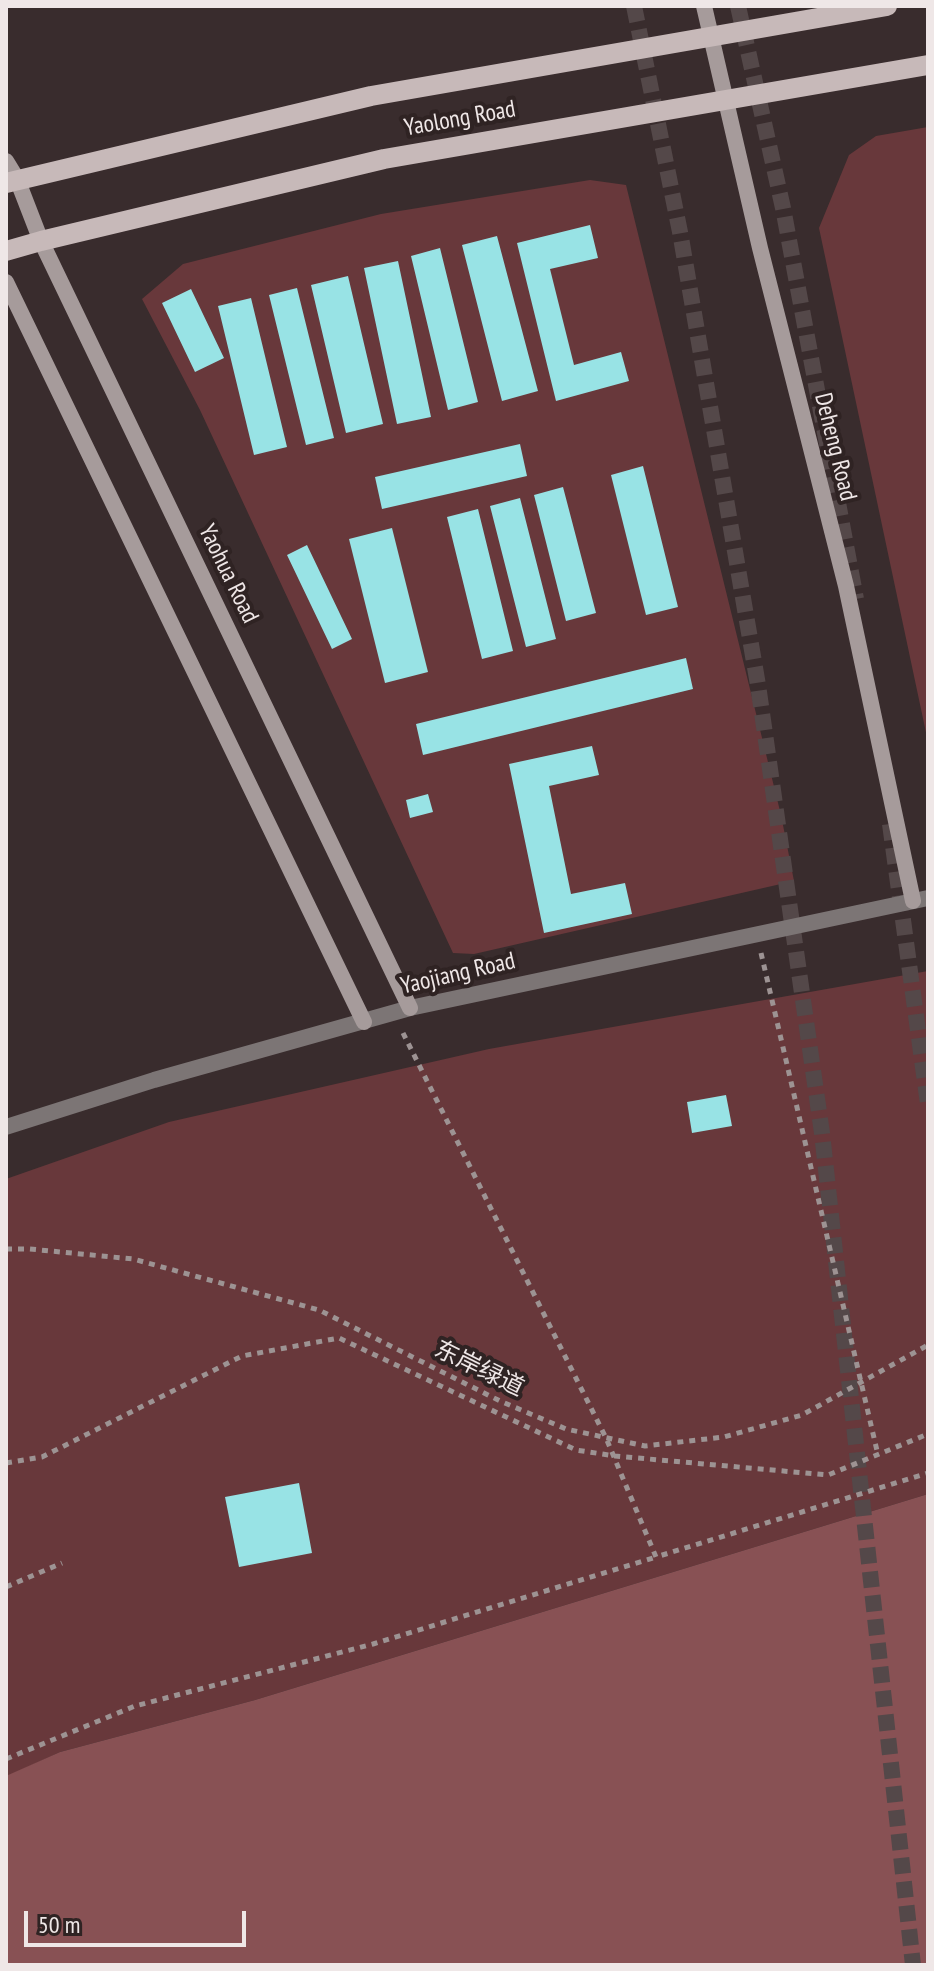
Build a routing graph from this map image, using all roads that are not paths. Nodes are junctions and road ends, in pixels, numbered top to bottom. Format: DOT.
graph roads {
  1 [pos="704,6"];
  2 [pos="887,6"];
  3 [pos="712,37"];
  4 [pos="928,65"];
  5 [pos="724,98"];
  6 [pos="6,161"];
  7 [pos="12,181"];
  8 [pos="41,241"];
  9 [pos="6,251"];
  10 [pos="6,282"];
  11 [pos="921,899"];
  12 [pos="402,1010"];
  13 [pos="364,1022"];
  14 [pos="6,1127"];
  1 -- 3 [label="main road, Deheng Road"];
  2 -- 3 [label="main road, Yaolong Road"];
  3 -- 5 [label="main road, Deheng Road"];
  3 -- 7 [label="main road, Yaolong Road"];
  4 -- 5 [label="main road, Yaolong Road"];
  5 -- 8 [label="main road, Yaolong Road"];
  5 -- 11 [label="main road, Deheng Road"];
  6 -- 7 [label="main road, Yaohua Road"];
  7 -- 8 [label="main road, Yaohua Road"];
  8 -- 9 [label="main road, Yaolong Road"];
  8 -- 12 [label="main road, Yaohua Road"];
  10 -- 13 [label="main road"];
  11 -- 12 [label="street, Yaojiang Road"];
  12 -- 13 [label="street, Yaojiang Road"];
  13 -- 14 [label="street, Yaojiang Road"];
}
